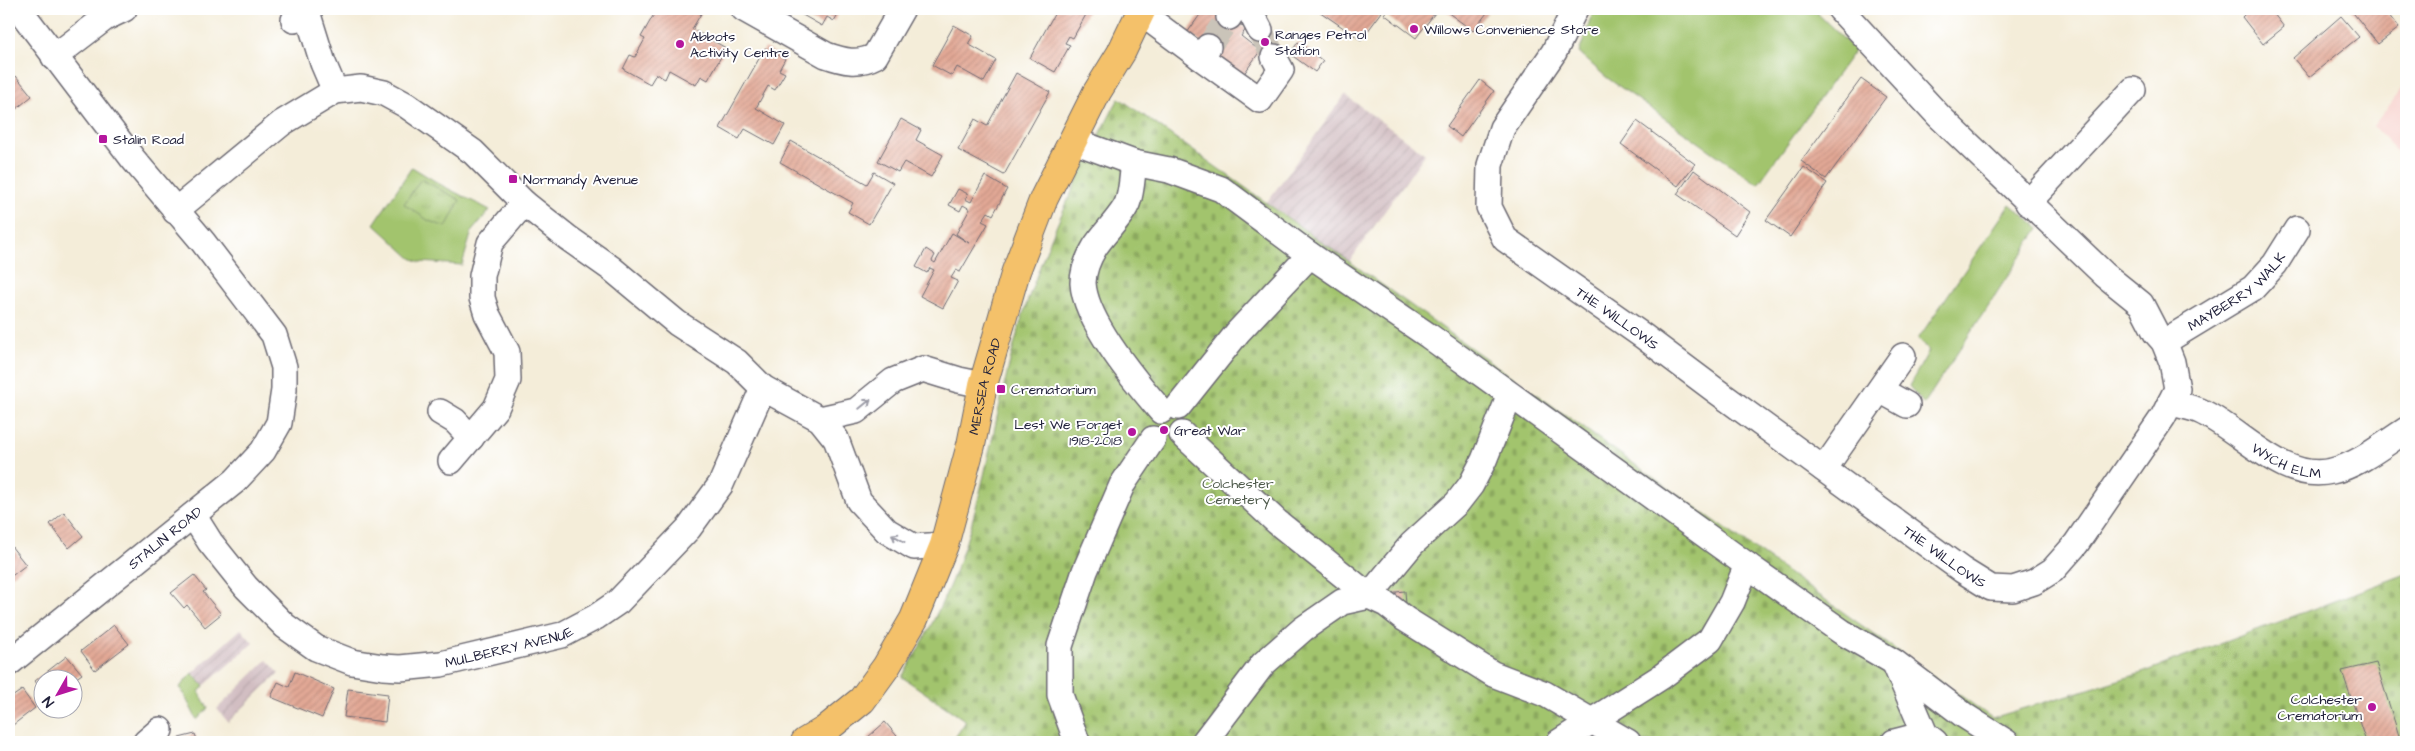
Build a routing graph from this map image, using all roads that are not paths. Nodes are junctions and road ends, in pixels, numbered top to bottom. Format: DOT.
graph roads {
  1 [pos="19,9"];
  2 [pos="124,9"];
  3 [pos="744,9"];
  4 [pos="902,9"];
  5 [pos="1575,9"];
  6 [pos="1840,9"];
  7 [pos="1141,11"];
  8 [pos="310,15"];
  9 [pos="9,18"];
  10 [pos="1274,56"];
  11 [pos="54,57"];
  12 [pos="2133,90"];
  13 [pos="335,91"];
  14 [pos="1074,141"];
  15 [pos="1134,163"];
  16 [pos="2028,202"];
  17 [pos="524,204"];
  18 [pos="175,212"];
  19 [pos="2297,229"];
  20 [pos="1310,255"];
  21 [pos="2164,342"];
  22 [pos="1903,356"];
  23 [pos="983,385"];
  24 [pos="763,388"];
  25 [pos="1880,390"];
  26 [pos="1510,395"];
  27 [pos="2170,403"];
  28 [pos="1907,405"];
  29 [pos="1169,409"];
  30 [pos="440,412"];
  31 [pos="820,419"];
  32 [pos="2406,430"];
  33 [pos="1182,434"];
  34 [pos="471,438"];
  35 [pos="1153,439"];
  36 [pos="451,462"];
  37 [pos="1824,469"];
  38 [pos="193,516"];
  39 [pos="944,545"];
  40 [pos="1747,565"];
  41 [pos="1369,596"];
  42 [pos="1894,662"];
  43 [pos="9,663"];
  44 [pos="1592,720"];
  45 [pos="1930,738"];
  46 [pos="805,742"];
  47 [pos="1077,742"];
  48 [pos="1204,742"];
  49 [pos="1559,742"];
  50 [pos="1628,742"];
  51 [pos="1894,742"];
  52 [pos="2006,742"];
  1 -- 9 [label="street, STALIN ROAD"];
  1 -- 11 [label="street, STALIN ROAD"];
  2 -- 11 [label="street"];
  3 -- 4 [label="street"];
  5 -- 37 [label="street, THE WILLOWS"];
  6 -- 16 [label="street, THE WILLOWS"];
  7 -- 10 [label="street"];
  7 -- 14 [label="main road, MERSEA ROAD"];
  8 -- 13 [label="street"];
  11 -- 18 [label="street, STALIN ROAD"];
  12 -- 16 [label="street"];
  13 -- 17 [label="street"];
  13 -- 18 [label="street"];
  14 -- 15 [label="street"];
  14 -- 23 [label="main road, MERSEA ROAD"];
  15 -- 20 [label="street"];
  15 -- 29 [label="street"];
  16 -- 21 [label="street, THE WILLOWS"];
  17 -- 24 [label="street"];
  17 -- 34 [label="street"];
  18 -- 38 [label="street, STALIN ROAD"];
  19 -- 21 [label="street, MAYBERRY WALK"];
  20 -- 26 [label="street"];
  20 -- 29 [label="street"];
  21 -- 27 [label="street, THE WILLOWS"];
  22 -- 25 [label="street"];
  31 -- 23 [label="street, one-way"];
  23 -- 39 [label="main road, MERSEA ROAD"];
  24 -- 31 [label="street"];
  24 -- 38 [label="street, MULBERRY AVENUE"];
  25 -- 28 [label="street"];
  25 -- 37 [label="street"];
  26 -- 40 [label="street"];
  26 -- 41 [label="street"];
  27 -- 32 [label="street, WYCH ELM"];
  27 -- 37 [label="street, THE WILLOWS"];
  29 -- 33 [label="street"];
  29 -- 35 [label="street"];
  30 -- 34 [label="street"];
  39 -- 31 [label="street, one-way"];
  33 -- 35 [label="street"];
  33 -- 41 [label="street"];
  34 -- 36 [label="street"];
  35 -- 47 [label="street"];
  38 -- 43 [label="street, STALIN ROAD"];
  39 -- 46 [label="main road, MERSEA ROAD"];
  40 -- 42 [label="street"];
  40 -- 44 [label="street"];
  41 -- 44 [label="street"];
  41 -- 48 [label="street"];
  42 -- 45 [label="street"];
  42 -- 52 [label="street"];
  44 -- 49 [label="street"];
  44 -- 50 [label="street"];
  45 -- 51 [label="street"];
}
